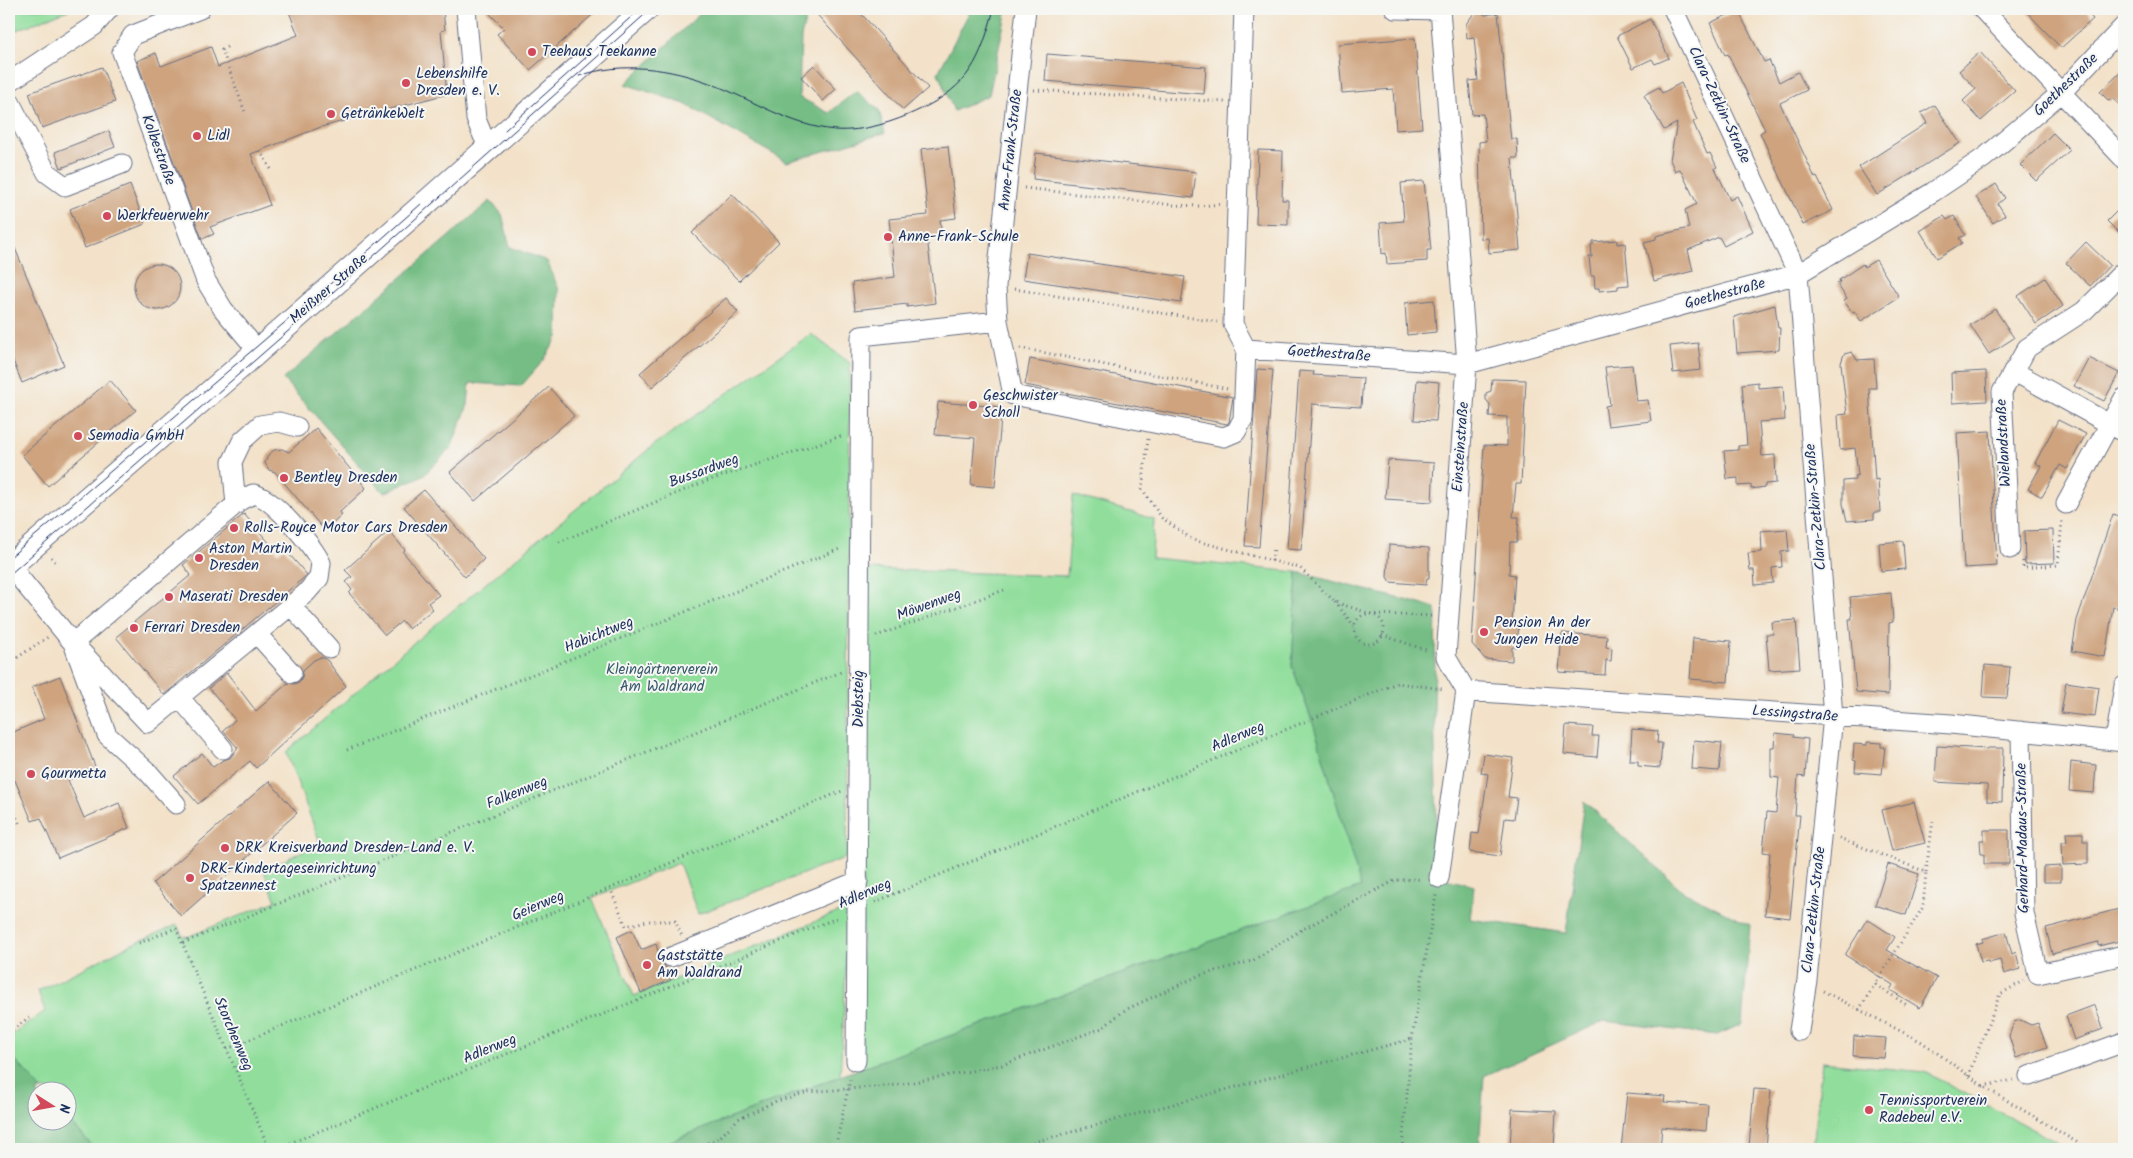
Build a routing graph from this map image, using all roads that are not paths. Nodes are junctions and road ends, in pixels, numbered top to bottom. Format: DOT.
graph roads {
  1 [pos="109,9"];
  2 [pos="200,9"];
  3 [pos="466,9"];
  4 [pos="646,9"];
  5 [pos="1026,9"];
  6 [pos="1244,9"];
  7 [pos="1395,9"];
  8 [pos="1440,9"];
  9 [pos="1673,9"];
  10 [pos="1982,9"];
  11 [pos="2124,26"];
  12 [pos="9,82"];
  13 [pos="2061,93"];
  14 [pos="9,100"];
  15 [pos="491,146"];
  16 [pos="2124,159"];
  17 [pos="122,164"];
  18 [pos="2124,271"];
  19 [pos="1798,274"];
  20 [pos="998,321"];
  21 [pos="1246,349"];
  22 [pos="258,351"];
  23 [pos="1467,364"];
  24 [pos="2013,371"];
  25 [pos="2124,398"];
  26 [pos="297,427"];
  27 [pos="2117,428"];
  28 [pos="236,504"];
  29 [pos="2066,504"];
  30 [pos="2010,549"];
  31 [pos="9,567"];
  32 [pos="291,606"];
  33 [pos="257,634"];
  34 [pos="73,643"];
  35 [pos="329,648"];
  36 [pos="292,673"];
  37 [pos="2124,686"];
  38 [pos="1466,691"];
  39 [pos="179,698"];
  40 [pos="1833,716"];
  41 [pos="2021,731"];
  42 [pos="2120,742"];
  43 [pos="223,749"];
  44 [pos="176,804"];
  45 [pos="1439,878"];
  46 [pos="858,881"];
  47 [pos="679,954"];
  48 [pos="2124,955"];
  49 [pos="1799,1031"];
  50 [pos="2124,1042"];
  51 [pos="856,1061"];
  52 [pos="2029,1076"];
  1 -- 12 [label="street"];
  2 -- 22 [label="street, Kolbestraße"];
  3 -- 15 [label="street"];
  4 -- 15 [label="main road, Meißner Straße"];
  5 -- 20 [label="street, Anne-Frank-Straße"];
  6 -- 21 [label="street"];
  7 -- 8 [label="street"];
  8 -- 23 [label="street, Einsteinstraße"];
  9 -- 19 [label="street, Clara-Zetkin-Straße"];
  10 -- 13 [label="street"];
  11 -- 13 [label="street, Goethestraße"];
  13 -- 16 [label="street"];
  13 -- 19 [label="street, Goethestraße"];
  14 -- 17 [label="street"];
  15 -- 22 [label="main road, Meißner Straße"];
  18 -- 24 [label="street, Wielandstraße"];
  19 -- 23 [label="street, Goethestraße"];
  19 -- 40 [label="street, Clara-Zetkin-Straße"];
  20 -- 21 [label="street, Anne-Frank-Straße"];
  20 -- 46 [label="street, Diebsteig"];
  21 -- 23 [label="street, Goethestraße"];
  22 -- 31 [label="main road, Meißner Straße"];
  23 -- 38 [label="street, Einsteinstraße"];
  24 -- 27 [label="street"];
  24 -- 30 [label="street, Wielandstraße"];
  25 -- 27 [label="street"];
  26 -- 28 [label="street"];
  27 -- 29 [label="street"];
  28 -- 32 [label="street"];
  28 -- 34 [label="street"];
  31 -- 34 [label="street"];
  32 -- 33 [label="street"];
  32 -- 35 [label="street"];
  33 -- 36 [label="street"];
  33 -- 39 [label="street"];
  34 -- 39 [label="street"];
  34 -- 44 [label="street"];
  37 -- 42 [label="street"];
  38 -- 40 [label="street, Lessingstraße"];
  38 -- 45 [label="street"];
  39 -- 43 [label="street"];
  40 -- 41 [label="street, Lessingstraße"];
  40 -- 49 [label="street, Clara-Zetkin-Straße"];
  41 -- 42 [label="street, Lessingstraße"];
  41 -- 48 [label="street, Gerhard-Madaus-Straße"];
  46 -- 47 [label="street"];
  46 -- 51 [label="street, Diebsteig"];
  50 -- 52 [label="street"];
}
